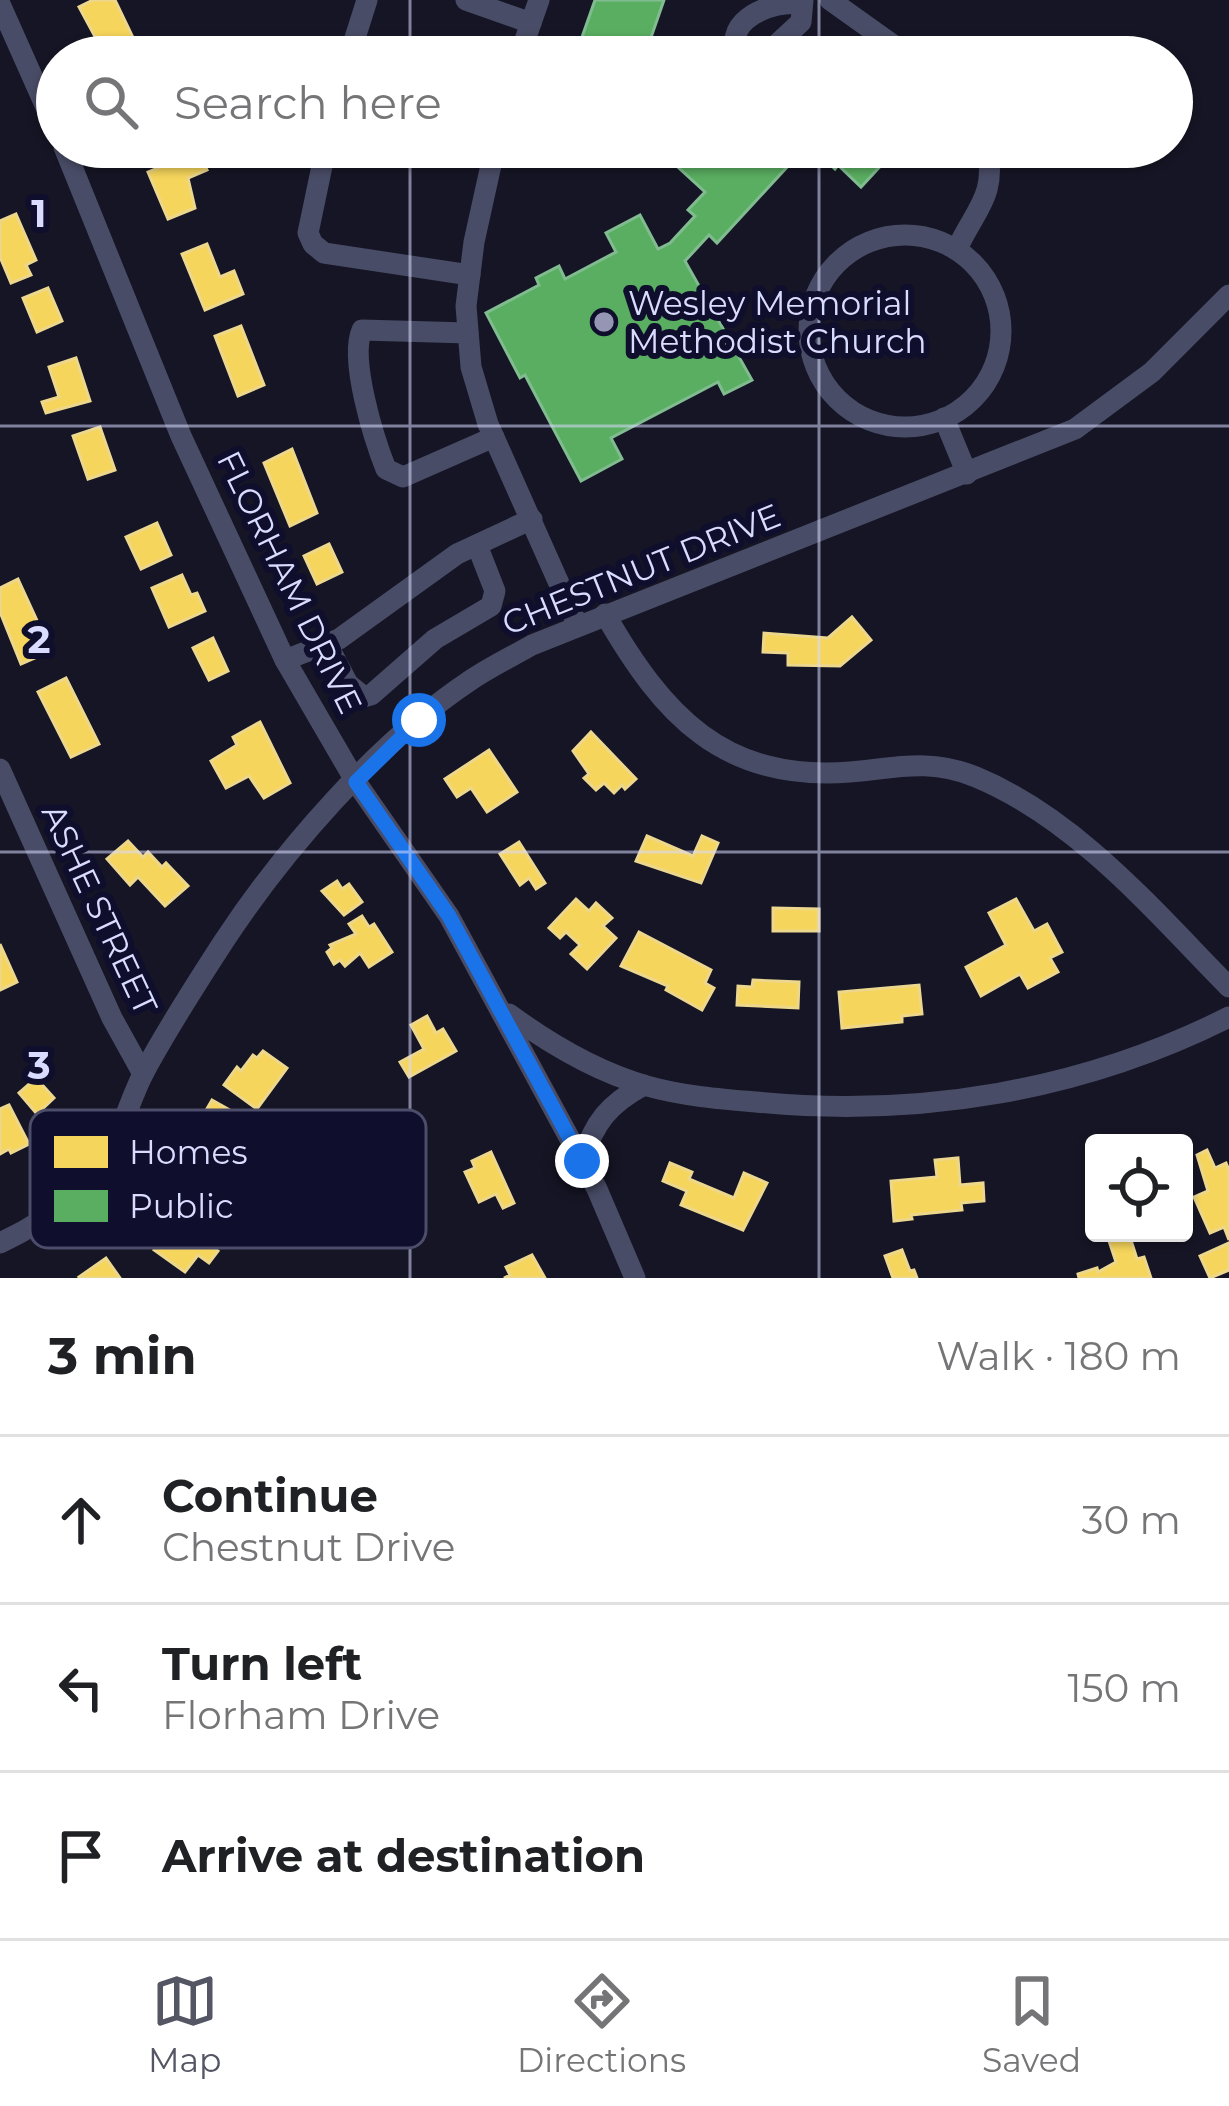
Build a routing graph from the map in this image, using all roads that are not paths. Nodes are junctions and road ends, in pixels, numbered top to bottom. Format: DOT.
graph roads {
  1 [pos="368,0"];
  2 [pos="466,0"];
  3 [pos="539,0"];
  4 [pos="830,0"];
  5 [pos="802,2"];
  6 [pos="0,4"];
  7 [pos="531,23"];
  8 [pos="357,36"];
  9 [pos="526,36"];
  10 [pos="734,36"];
  11 [pos="786,36"];
  12 [pos="881,36"];
  13 [pos="36,85"];
  14 [pos="73,168"];
  15 [pos="322,168"];
  16 [pos="490,168"];
  17 [pos="990,168"];
  18 [pos="957,249"];
  19 [pos="470,275"];
  20 [pos="1229,295"];
  21 [pos="468,332"];
  22 [pos="944,418"];
  23 [pos="494,437"];
  24 [pos="967,474"];
  25 [pos="532,519"];
  26 [pos="477,545"];
  27 [pos="605,614"];
  28 [pos="578,626"];
  29 [pos="327,644"];
  30 [pos="285,660"];
  31 [pos="0,769"];
  32 [pos="356,782"];
  33 [pos="1229,987"];
  34 [pos="503,1011"];
  35 [pos="1229,1017"];
  36 [pos="143,1075"];
  37 [pos="644,1085"];
  38 [pos="128,1110"];
  39 [pos="582,1161"];
  40 [pos="30,1226"];
  41 [pos="0,1243"];
  42 [pos="635,1278"];
  1 -- 8 [label="street"];
  2 -- 7 [label="street"];
  3 -- 7 [label="street"];
  4 -- 12 [label="street"];
  5 -- 10 [label="street"];
  5 -- 11 [label="street"];
  6 -- 13 [label="street"];
  7 -- 9 [label="street"];
  14 -- 30 [label="street, FLORHAM DRIVE"];
  15 -- 19 [label="street"];
  16 -- 19 [label="street"];
  17 -- 18 [label="street"];
  18 -- 22 [label="street"];
  18 -- 22 [label="street"];
  19 -- 21 [label="street"];
  20 -- 24 [label="street, CHESTNUT DRIVE"];
  21 -- 23 [label="street"];
  21 -- 23 [label="street"];
  22 -- 24 [label="street"];
  23 -- 25 [label="street"];
  24 -- 27 [label="street, CHESTNUT DRIVE"];
  25 -- 26 [label="street"];
  25 -- 28 [label="street"];
  26 -- 29 [label="street"];
  26 -- 29 [label="street"];
  27 -- 28 [label="street, CHESTNUT DRIVE"];
  27 -- 33 [label="street"];
  28 -- 32 [label="street, CHESTNUT DRIVE"];
  29 -- 30 [label="street"];
  30 -- 32 [label="street, FLORHAM DRIVE"];
  31 -- 36 [label="street, ASHE STREET"];
  32 -- 34 [label="street, FLORHAM DRIVE"];
  32 -- 36 [label="street, CHESTNUT DRIVE"];
  34 -- 37 [label="street"];
  34 -- 39 [label="street, FLORHAM DRIVE"];
  35 -- 37 [label="street"];
  36 -- 38 [label="street, CHESTNUT DRIVE"];
  37 -- 39 [label="street"];
  39 -- 42 [label="street, FLORHAM DRIVE"];
  40 -- 41 [label="street, CHESTNUT DRIVE"];
}
